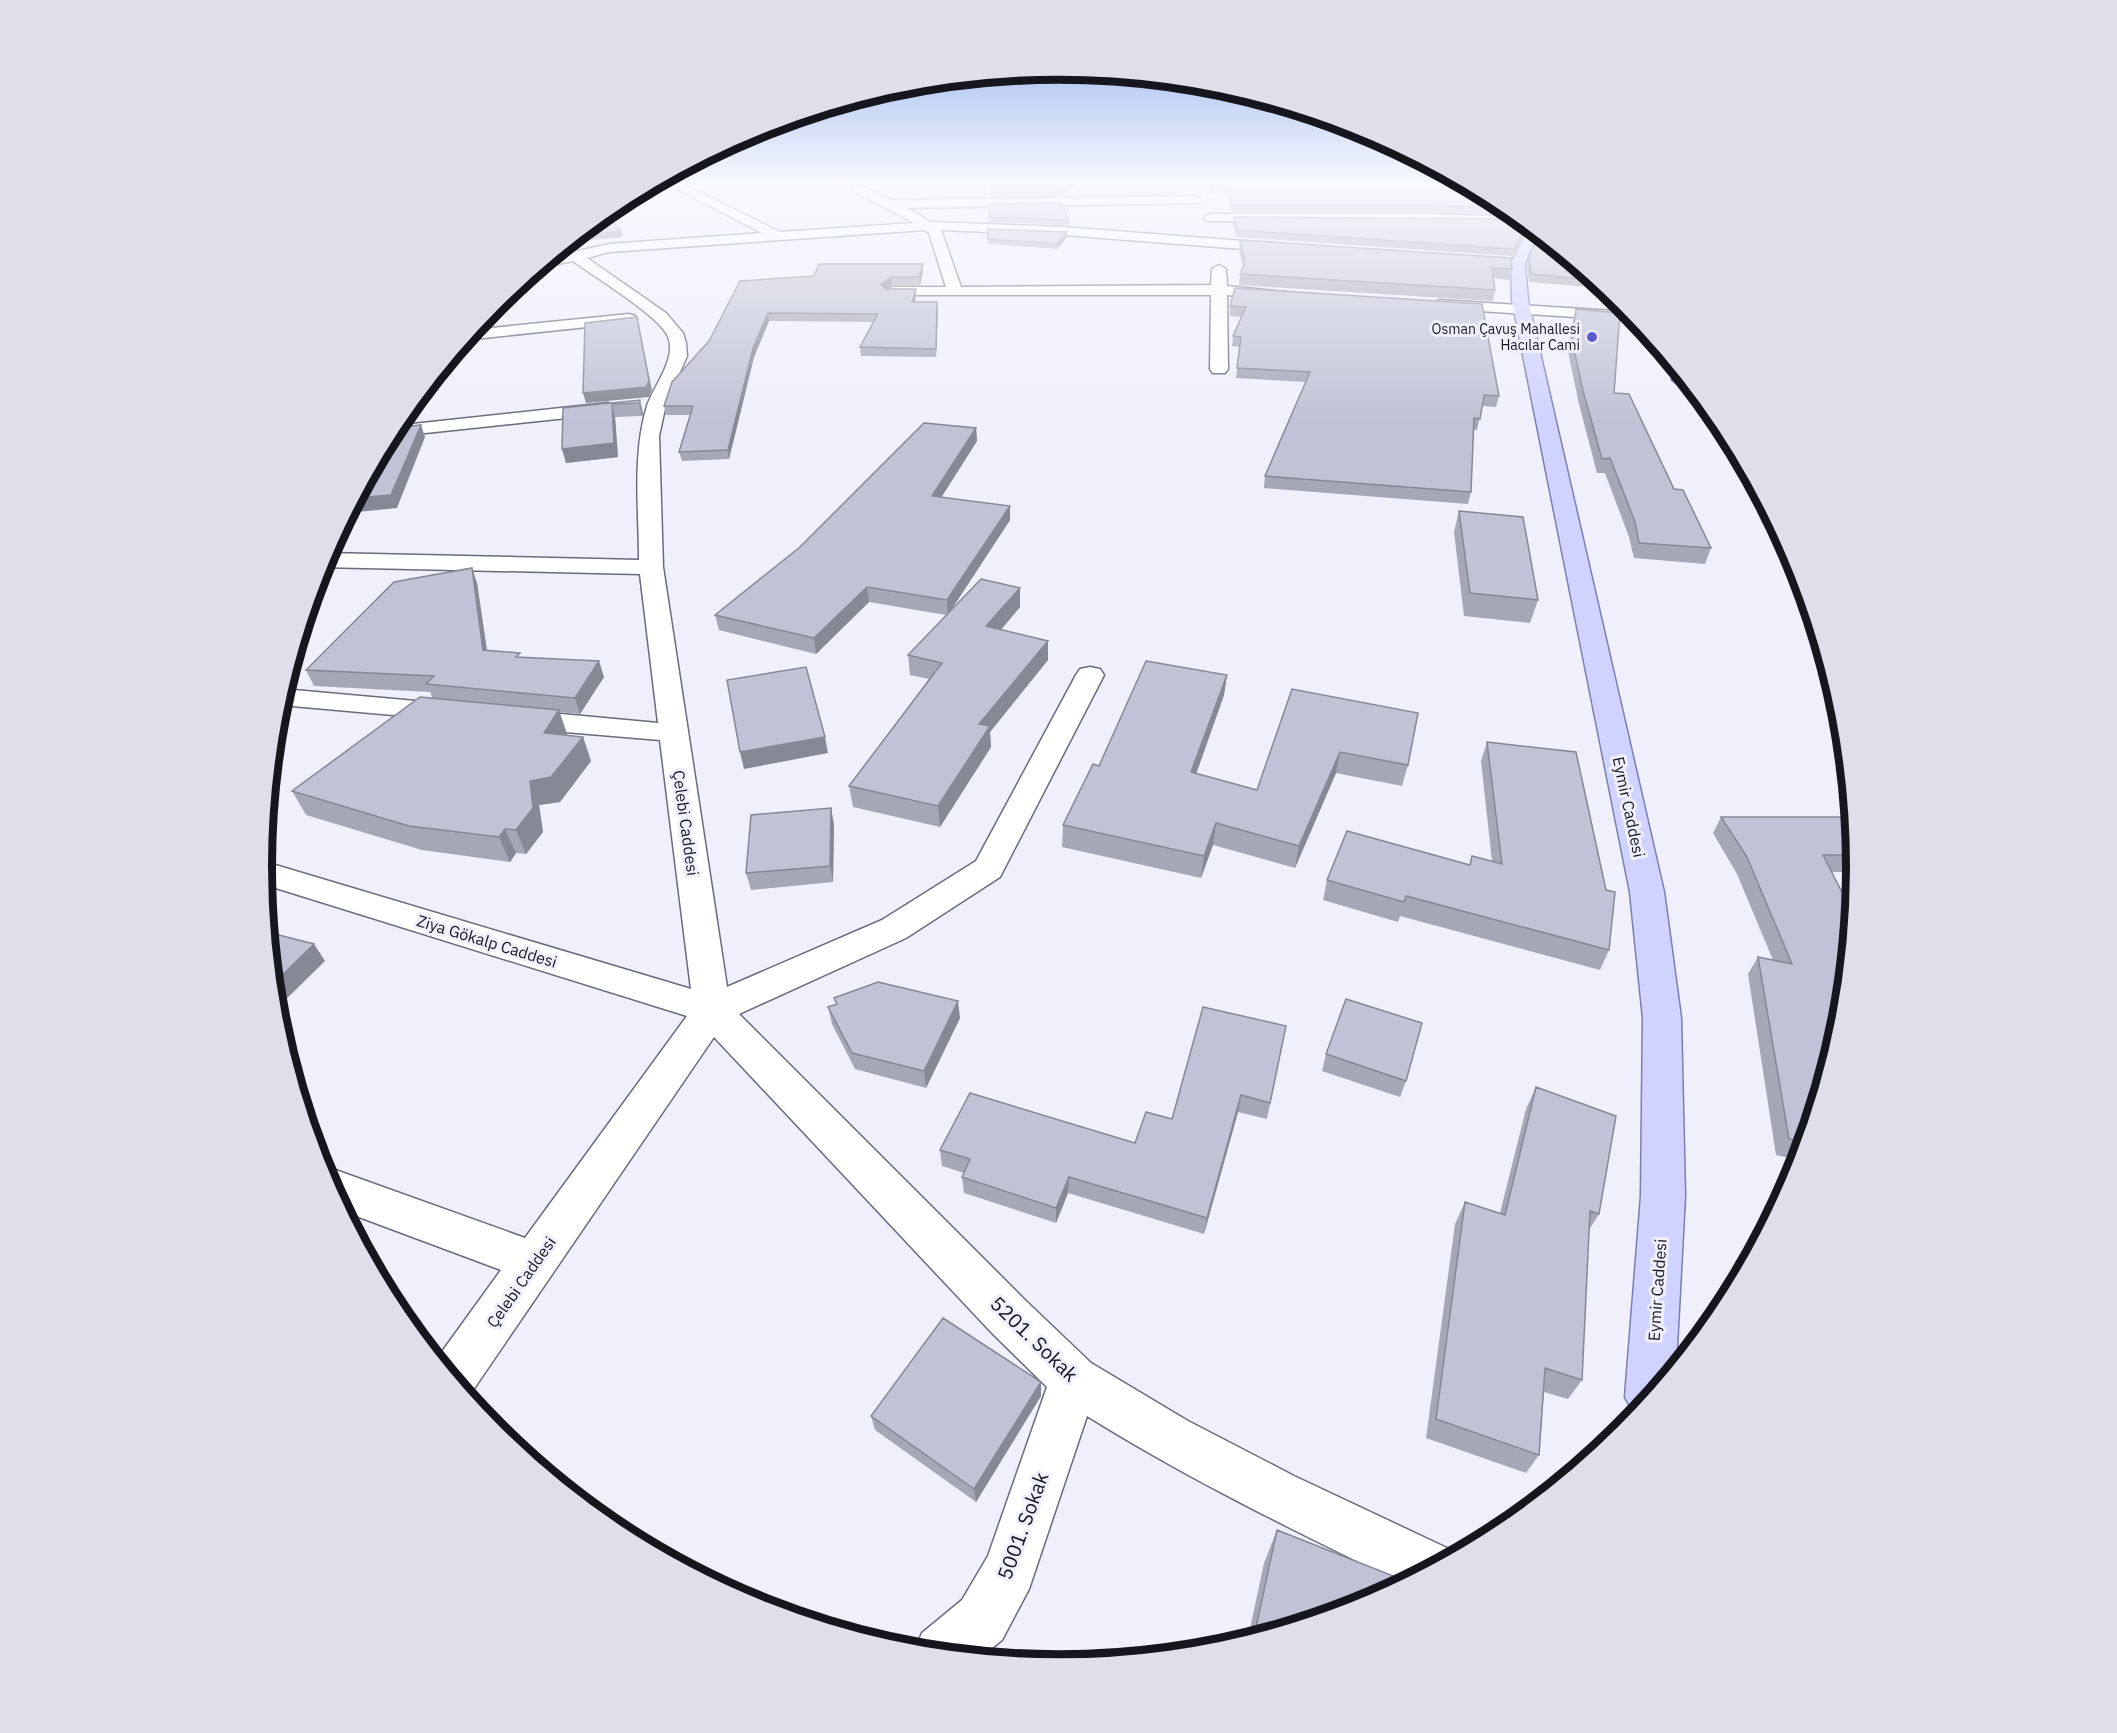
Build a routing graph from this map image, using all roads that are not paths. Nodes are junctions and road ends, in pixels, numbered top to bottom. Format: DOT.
graph roads {
  1 [pos="582,261"];
  2 [pos="945,261"];
  3 [pos="1219,261"];
  4 [pos="1513,261"];
  5 [pos="1219,291"];
  6 [pos="892,292"];
  7 [pos="954,292"];
  8 [pos="1301,296"];
  9 [pos="1418,304"];
  10 [pos="1522,310"];
  11 [pos="660,316"];
  12 [pos="1621,316"];
  13 [pos="479,335"];
  14 [pos="1219,369"];
  15 [pos="638,406"];
  16 [pos="403,431"];
  17 [pos="333,560"];
  18 [pos="651,567"];
  19 [pos="1090,675"];
  20 [pos="290,698"];
  21 [pos="674,733"];
  22 [pos="272,877"];
  23 [pos="712,1010"];
  24 [pos="342,1191"];
  25 [pos="535,1262"];
  26 [pos="457,1373"];
  27 [pos="1074,1380"];
  28 [pos="1651,1384"];
  29 [pos="1422,1564"];
  30 [pos="950,1646"];
  1 -- 11 [label="street, Çelebi Caddesi"];
  2 -- 7 [label="street"];
  3 -- 5 [label="street"];
  4 -- 10 [label="main road, Eymir Caddesi"];
  5 -- 7 [label="street"];
  5 -- 8 [label="street"];
  5 -- 14 [label="street"];
  6 -- 7 [label="street"];
  9 -- 10 [label="street"];
  10 -- 12 [label="street"];
  10 -- 28 [label="main road, Eymir Caddesi"];
  11 -- 13 [label="street"];
  11 -- 15 [label="street, Çelebi Caddesi"];
  15 -- 16 [label="street"];
  15 -- 18 [label="street, Çelebi Caddesi"];
  17 -- 18 [label="street"];
  18 -- 21 [label="street, Çelebi Caddesi"];
  19 -- 23 [label="street"];
  20 -- 21 [label="street"];
  21 -- 23 [label="street, Çelebi Caddesi"];
  22 -- 23 [label="street, Ziya Gökalp Caddesi"];
  23 -- 25 [label="street, Çelebi Caddesi"];
  23 -- 27 [label="street, 5201. Sokak"];
  24 -- 25 [label="street"];
  25 -- 26 [label="street, Çelebi Caddesi"];
  27 -- 29 [label="street, 5201. Sokak"];
  27 -- 30 [label="street, 5001. Sokak"];
}
